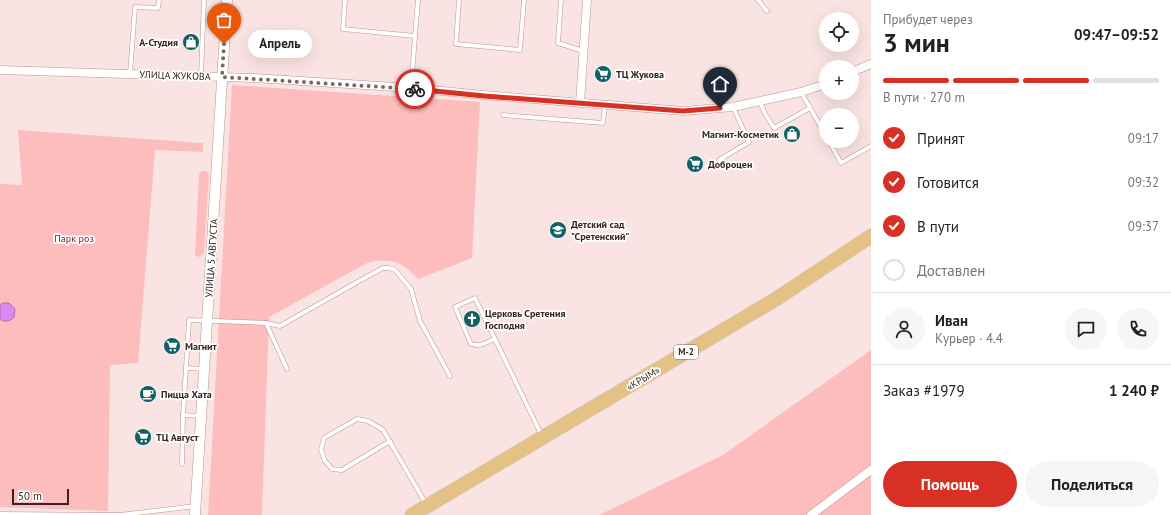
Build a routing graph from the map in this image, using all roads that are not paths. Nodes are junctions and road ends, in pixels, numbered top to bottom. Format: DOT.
graph roads {
  1 [pos="159,0"];
  2 [pos="204,0"];
  3 [pos="227,0"];
  4 [pos="345,0"];
  5 [pos="418,0"];
  6 [pos="459,0"];
  7 [pos="524,0"];
  8 [pos="561,0"];
  9 [pos="587,0"];
  10 [pos="758,0"];
  11 [pos="767,11"];
  12 [pos="415,36"];
  13 [pos="584,51"];
  14 [pos="871,64"];
  15 [pos="859,69"];
  16 [pos="0,70"];
  17 [pos="130,74"];
  18 [pos="200,76"];
  19 [pos="222,77"];
  20 [pos="819,86"];
  21 [pos="411,88"];
  22 [pos="801,92"];
  23 [pos="760,102"];
  24 [pos="580,103"];
  25 [pos="605,106"];
  26 [pos="733,107"];
  27 [pos="810,108"];
  28 [pos="503,115"];
  29 [pos="819,124"];
  30 [pos="871,146"];
  31 [pos="833,148"];
  32 [pos="719,160"];
  33 [pos="871,236"];
  34 [pos="871,241"];
  35 [pos="207,321"];
  36 [pos="266,323"];
  37 [pos="494,339"];
  38 [pos="186,368"];
  39 [pos="204,369"];
  40 [pos="287,369"];
  41 [pos="450,376"];
  42 [pos="183,415"];
  43 [pos="202,416"];
  44 [pos="543,438"];
  45 [pos="390,441"];
  46 [pos="182,464"];
  47 [pos="871,470"];
  48 [pos="424,510"];
  49 [pos="196,511"];
  50 [pos="1,514"];
  51 [pos="120,515"];
  52 [pos="412,515"];
  53 [pos="810,515"];
  1 -- 17 [label="lane"];
  2 -- 18 [label="lane"];
  3 -- 19 [label="street, УЛИЦА 5 АВГУСТА"];
  4 -- 12 [label="lane"];
  5 -- 12 [label="lane"];
  6 -- 7 [label="lane"];
  8 -- 13 [label="lane"];
  9 -- 13 [label="street"];
  10 -- 11 [label="lane"];
  12 -- 21 [label="lane"];
  13 -- 24 [label="street"];
  14 -- 15 [label="street"];
  16 -- 17 [label="street, УЛИЦА ЖУКОВА"];
  17 -- 18 [label="street, УЛИЦА ЖУКОВА"];
  18 -- 19 [label="street, УЛИЦА ЖУКОВА"];
  19 -- 21 [label="street, УЛИЦА ЖУКОВА"];
  19 -- 35 [label="street, УЛИЦА 5 АВГУСТА"];
  20 -- 22 [label="street, УЛИЦА ЖУКОВА"];
  21 -- 24 [label="street, УЛИЦА ЖУКОВА"];
  22 -- 23 [label="street, УЛИЦА ЖУКОВА"];
  22 -- 27 [label="lane"];
  23 -- 26 [label="street, УЛИЦА ЖУКОВА"];
  23 -- 27 [label="lane"];
  24 -- 25 [label="street, УЛИЦА ЖУКОВА"];
  25 -- 26 [label="street, УЛИЦА ЖУКОВА"];
  25 -- 28 [label="lane"];
  26 -- 32 [label="lane"];
  27 -- 29 [label="lane"];
  30 -- 31 [label="lane"];
  33 -- 44 [label="highway, «КРЫМ» / М-2"];
  34 -- 48 [label="highway, «КРЫМ» / М-2"];
  35 -- 36 [label="lane"];
  35 -- 38 [label="lane"];
  35 -- 39 [label="street, УЛИЦА 5 АВГУСТА"];
  36 -- 40 [label="lane"];
  36 -- 41 [label="lane"];
  37 -- 37 [label="lane"];
  37 -- 44 [label="lane"];
  38 -- 39 [label="lane"];
  38 -- 42 [label="lane"];
  39 -- 43 [label="street, УЛИЦА 5 АВГУСТА"];
  42 -- 43 [label="lane"];
  42 -- 46 [label="lane"];
  43 -- 49 [label="street, УЛИЦА 5 АВГУСТА"];
  44 -- 48 [label="highway, «КРЫМ» / М-2"];
  45 -- 45 [label="lane"];
  45 -- 48 [label="lane"];
  47 -- 53 [label="street"];
  48 -- 52 [label="highway, «КРЫМ» / М-2"];
  49 -- 51 [label="lane"];
  50 -- 51 [label="lane"];
}
